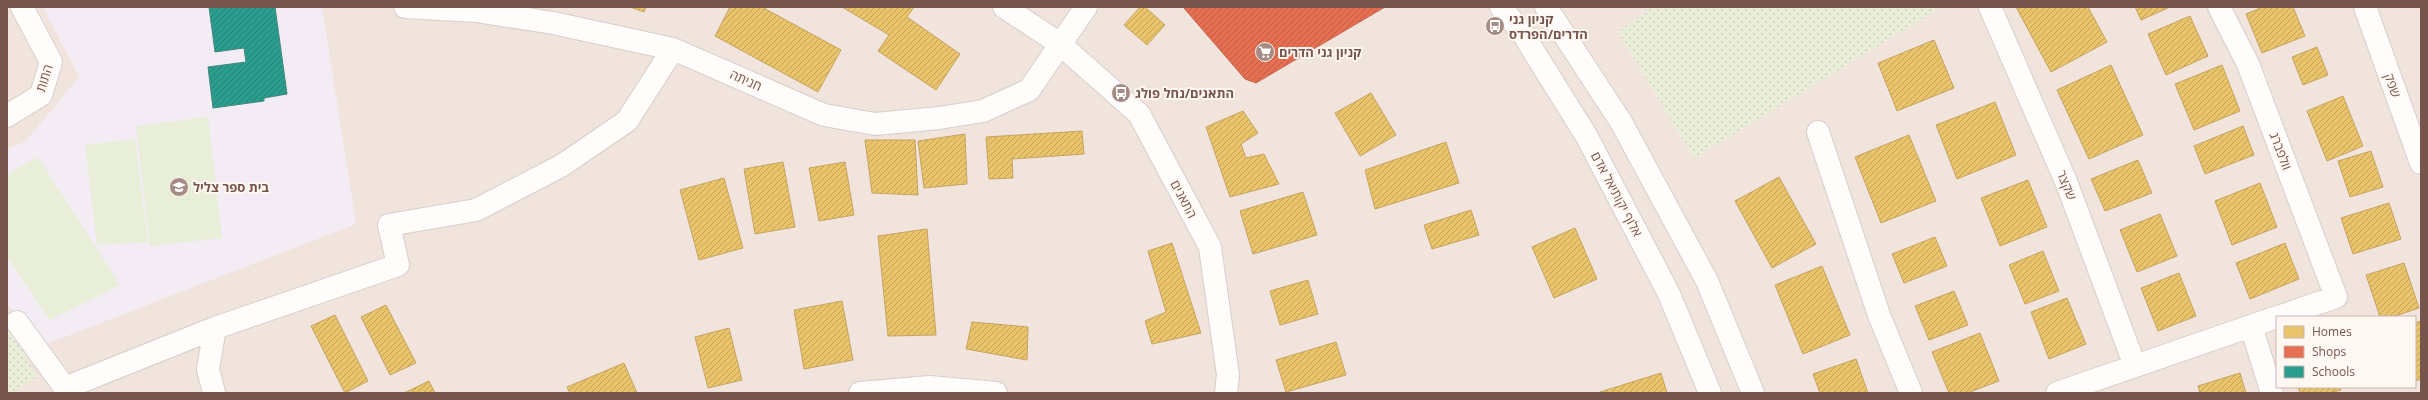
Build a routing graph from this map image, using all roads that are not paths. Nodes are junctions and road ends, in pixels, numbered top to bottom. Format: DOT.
graph roads {
  1 [pos="22,7"];
  2 [pos="405,7"];
  3 [pos="1004,7"];
  4 [pos="1086,7"];
  5 [pos="1501,7"];
  6 [pos="1546,7"];
  7 [pos="1990,7"];
  8 [pos="2219,7"];
  9 [pos="2365,7"];
  10 [pos="1060,44"];
  11 [pos="673,49"];
  12 [pos="7,116"];
  13 [pos="1818,132"];
  14 [pos="2421,164"];
  15 [pos="2280,316"];
  16 [pos="2276,317"];
  17 [pos="17,322"];
  18 [pos="2251,326"];
  19 [pos="215,328"];
  20 [pos="2136,366"];
  21 [pos="214,393"];
  22 [pos="860,393"];
  23 [pos="996,393"];
  24 [pos="1226,393"];
  25 [pos="1710,393"];
  26 [pos="1753,393"];
  27 [pos="1911,393"];
  28 [pos="2057,393"];
  29 [pos="2272,393"];
  1 -- 12 [label="street, התות"];
  2 -- 11 [label="street, חניתה"];
  3 -- 10 [label="street, התאנים"];
  4 -- 10 [label="street, חניתה"];
  5 -- 25 [label="street, אלוף יקותיאל אדם"];
  6 -- 26 [label="street"];
  7 -- 20 [label="street, שקצר"];
  8 -- 15 [label="street, וולפברג"];
  9 -- 14 [label="street, שפק"];
  10 -- 11 [label="street, חניתה"];
  10 -- 24 [label="street, התאנים"];
  11 -- 19 [label="street"];
  13 -- 27 [label="street"];
  16 -- 18 [label="street"];
  17 -- 19 [label="street"];
  18 -- 20 [label="street"];
  18 -- 29 [label="street"];
  19 -- 21 [label="street"];
  20 -- 28 [label="street"];
  22 -- 23 [label="street"];
}
